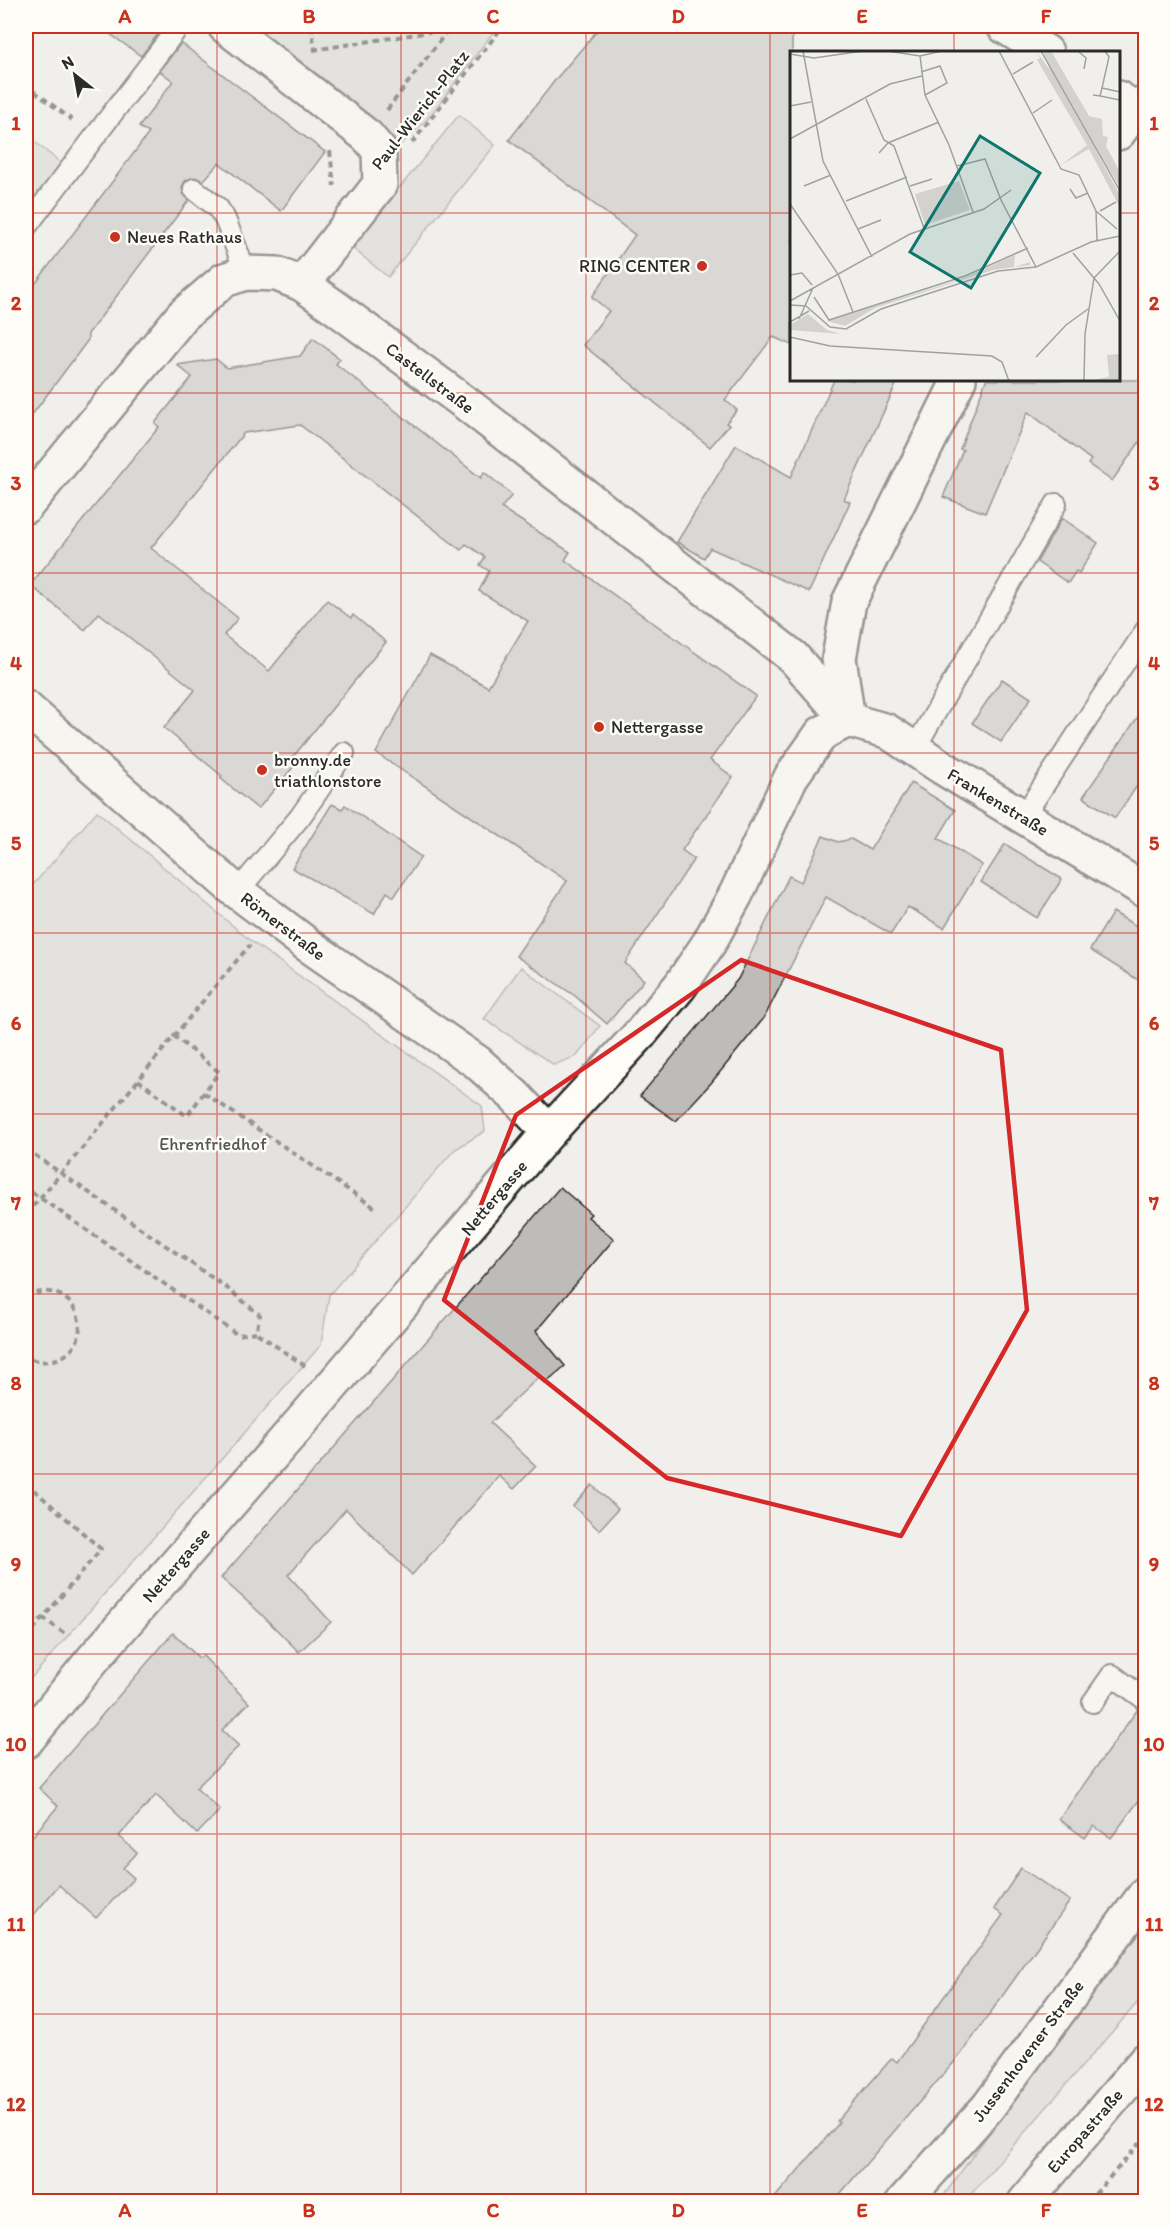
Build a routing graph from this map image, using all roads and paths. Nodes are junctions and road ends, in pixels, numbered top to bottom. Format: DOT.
graph roads {
  1 [pos="179,26"];
  2 [pos="225,26"];
  3 [pos="500,26"];
  4 [pos="1004,26"];
  5 [pos="450,27"];
  6 [pos="259,44"];
  7 [pos="1044,51"];
  8 [pos="26,85"];
  9 [pos="368,135"];
  10 [pos="94,136"];
  11 [pos="380,183"];
  12 [pos="194,189"];
  13 [pos="26,227"];
  14 [pos="246,273"];
  15 [pos="302,284"];
  16 [pos="958,381"];
  17 [pos="1056,504"];
  18 [pos="26,506"];
  19 [pos="1146,630"];
  20 [pos="26,708"];
  21 [pos="848,720"];
  22 [pos="915,748"];
  23 [pos="344,753"];
  24 [pos="1023,817"];
  25 [pos="1146,891"];
  26 [pos="237,892"];
  27 [pos="270,918"];
  28 [pos="173,1035"];
  29 [pos="138,1080"];
  30 [pos="204,1093"];
  31 [pos="549,1132"];
  32 [pos="26,1149"];
  33 [pos="61,1174"];
  34 [pos="26,1188"];
  35 [pos="40,1198"];
  36 [pos="377,1209"];
  37 [pos="26,1214"];
  38 [pos="26,1297"];
  39 [pos="256,1332"];
  40 [pos="26,1356"];
  41 [pos="331,1387"];
  42 [pos="26,1483"];
  43 [pos="43,1618"];
  44 [pos="26,1638"];
  45 [pos="94,1658"];
  46 [pos="1146,1700"];
  47 [pos="1093,1702"];
  48 [pos="26,1741"];
  49 [pos="1146,1893"];
  50 [pos="1146,2060"];
  51 [pos="1146,2136"];
  52 [pos="903,2202"];
  53 [pos="1024,2202"];
  54 [pos="1088,2202"];
  1 -- 10 [label="lane"];
  2 -- 6 [label="street"];
  3 -- 11 [label="path, Paul-Wierich-Platz"];
  4 -- 7 [label="street"];
  5 -- 6 [label="path"];
  5 -- 9 [label="path"];
  6 -- 9 [label="street"];
  8 -- 10 [label="path"];
  9 -- 11 [label="street"];
  10 -- 13 [label="lane"];
  11 -- 15 [label="street"];
  12 -- 14 [label="lane"];
  14 -- 15 [label="street, Castellstraße"];
  14 -- 18 [label="street, Castellstraße"];
  15 -- 21 [label="street, Castellstraße"];
  16 -- 21 [label="street"];
  17 -- 22 [label="lane"];
  19 -- 24 [label="lane"];
  20 -- 26 [label="street, Römerstraße"];
  21 -- 22 [label="street, Frankenstraße"];
  21 -- 31 [label="street, Nettergasse"];
  22 -- 24 [label="street, Frankenstraße"];
  23 -- 26 [label="lane"];
  24 -- 25 [label="street, Frankenstraße"];
  26 -- 27 [label="street, Römerstraße"];
  27 -- 28 [label="path"];
  27 -- 31 [label="street, Römerstraße"];
  28 -- 29 [label="path"];
  28 -- 30 [label="path"];
  29 -- 30 [label="path"];
  29 -- 33 [label="path"];
  30 -- 36 [label="path"];
  31 -- 41 [label="street, Nettergasse"];
  32 -- 33 [label="path"];
  33 -- 35 [label="path"];
  33 -- 39 [label="path"];
  34 -- 35 [label="path"];
  35 -- 37 [label="path"];
  35 -- 39 [label="path"];
  38 -- 40 [label="path"];
  39 -- 41 [label="path"];
  41 -- 45 [label="street, Nettergasse"];
  42 -- 43 [label="path"];
  43 -- 44 [label="path"];
  43 -- 45 [label="path"];
  45 -- 48 [label="street, Nettergasse"];
  46 -- 47 [label="lane"];
  49 -- 52 [label="street, Jussenhovener Straße"];
  50 -- 53 [label="street, Europastraße"];
  51 -- 54 [label="path"];
}
